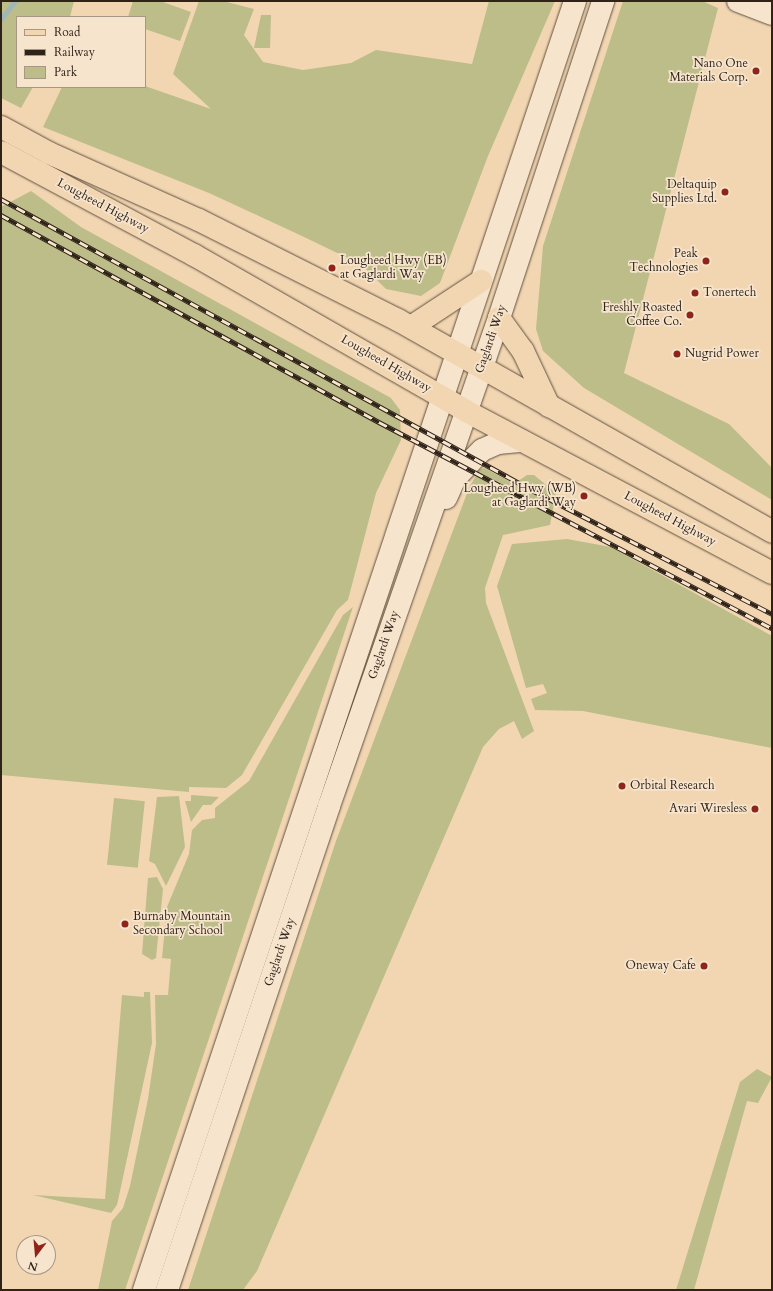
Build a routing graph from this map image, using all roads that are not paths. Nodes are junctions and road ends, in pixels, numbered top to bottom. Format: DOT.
graph roads {
  1 [pos="575,1"];
  2 [pos="738,1"];
  3 [pos="602,5"];
  4 [pos="772,14"];
  5 [pos="1,127"];
  6 [pos="1,152"];
  7 [pos="481,281"];
  8 [pos="499,318"];
  9 [pos="411,328"];
  10 [pos="459,354"];
  11 [pos="481,368"];
  12 [pos="444,398"];
  13 [pos="549,406"];
  14 [pos="466,411"];
  15 [pos="522,441"];
  16 [pos="772,532"];
  17 [pos="412,565"];
  18 [pos="772,573"];
  19 [pos="144,1290"];
  20 [pos="167,1290"];
  1 -- 7 [label="main road, Gaglardi Way"];
  2 -- 4 [label="main road"];
  3 -- 8 [label="main road, Gaglardi Way"];
  5 -- 9 [label="main road, Lougheed Highway"];
  6 -- 12 [label="main road, Lougheed Highway"];
  7 -- 9 [label="main road"];
  7 -- 10 [label="main road, Gaglardi Way"];
  8 -- 11 [label="main road, Gaglardi Way"];
  8 -- 13 [label="main road"];
  9 -- 10 [label="main road, Lougheed Highway"];
  10 -- 11 [label="main road, Lougheed Highway"];
  10 -- 12 [label="main road, Gaglardi Way"];
  11 -- 13 [label="main road, Lougheed Highway"];
  11 -- 14 [label="main road, Gaglardi Way"];
  12 -- 14 [label="main road, Lougheed Highway"];
  12 -- 19 [label="main road, Gaglardi Way"];
  13 -- 16 [label="main road, Lougheed Highway"];
  14 -- 15 [label="main road, Lougheed Highway"];
  14 -- 17 [label="main road, Gaglardi Way"];
  15 -- 17 [label="main road"];
  15 -- 18 [label="main road, Lougheed Highway"];
  17 -- 20 [label="main road, Gaglardi Way"];
}
